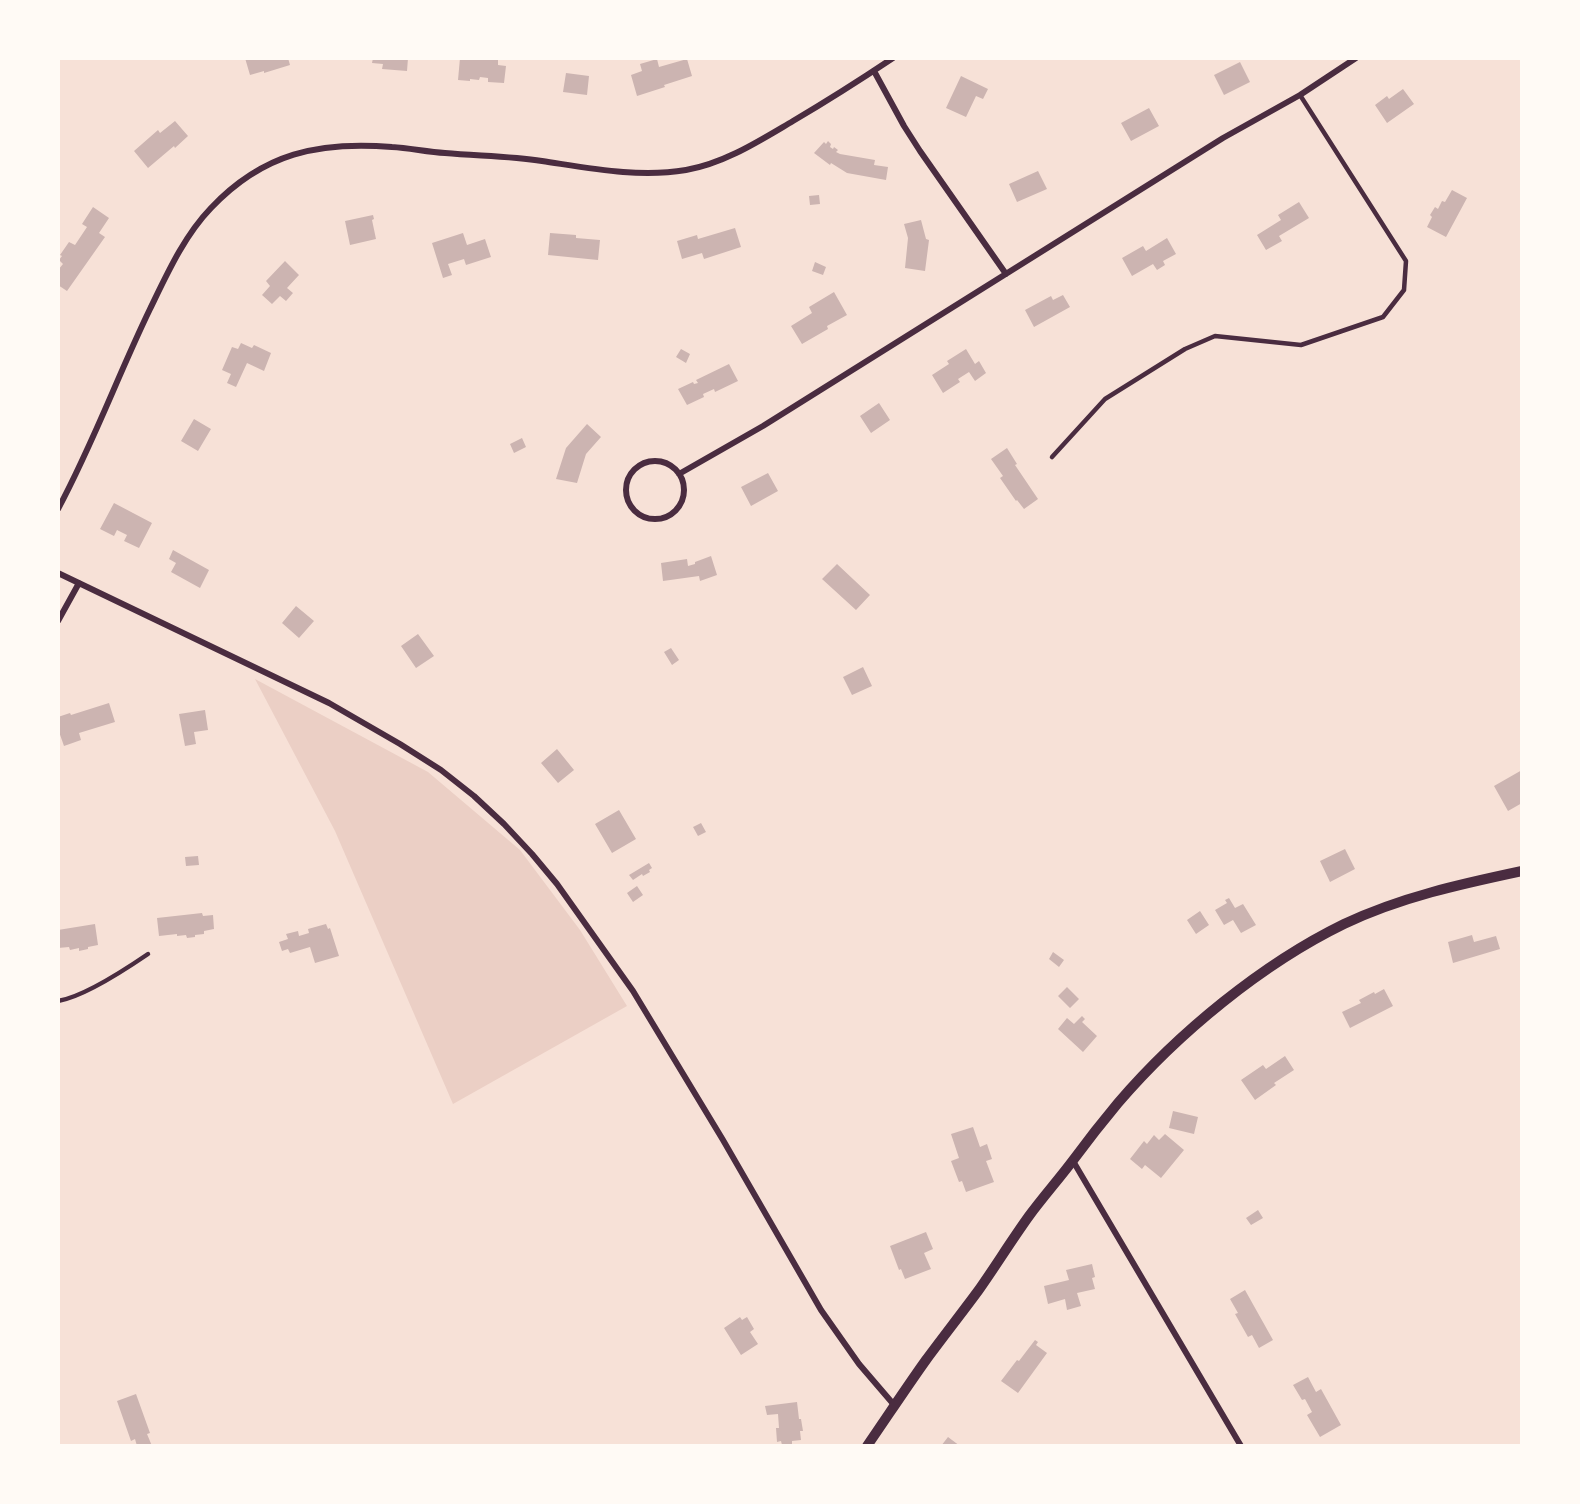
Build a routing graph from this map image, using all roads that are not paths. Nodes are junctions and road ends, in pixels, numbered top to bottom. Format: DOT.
graph roads {
  1 [pos="893,58"];
  2 [pos="1356,58"];
  3 [pos="874,71"];
  4 [pos="1300,95"];
  5 [pos="1005,274"];
  6 [pos="1052,457"];
  7 [pos="679,474"];
  8 [pos="58,510"];
  9 [pos="58,573"];
  10 [pos="79,583"];
  11 [pos="58,621"];
  12 [pos="1521,871"];
  13 [pos="148,954"];
  14 [pos="58,1001"];
  15 [pos="1073,1161"];
  16 [pos="894,1406"];
  17 [pos="867,1446"];
  18 [pos="1241,1446"];
  1 -- 3 [label="street"];
  2 -- 4 [label="street"];
  3 -- 5 [label="street"];
  3 -- 8 [label="street"];
  4 -- 5 [label="street"];
  4 -- 6 [label="lane"];
  5 -- 7 [label="street"];
  7 -- 7 [label="street"];
  9 -- 10 [label="street"];
  10 -- 11 [label="street"];
  10 -- 16 [label="street"];
  12 -- 15 [label="street"];
  13 -- 14 [label="lane"];
  15 -- 16 [label="street"];
  15 -- 18 [label="street"];
  16 -- 17 [label="street"];
}
